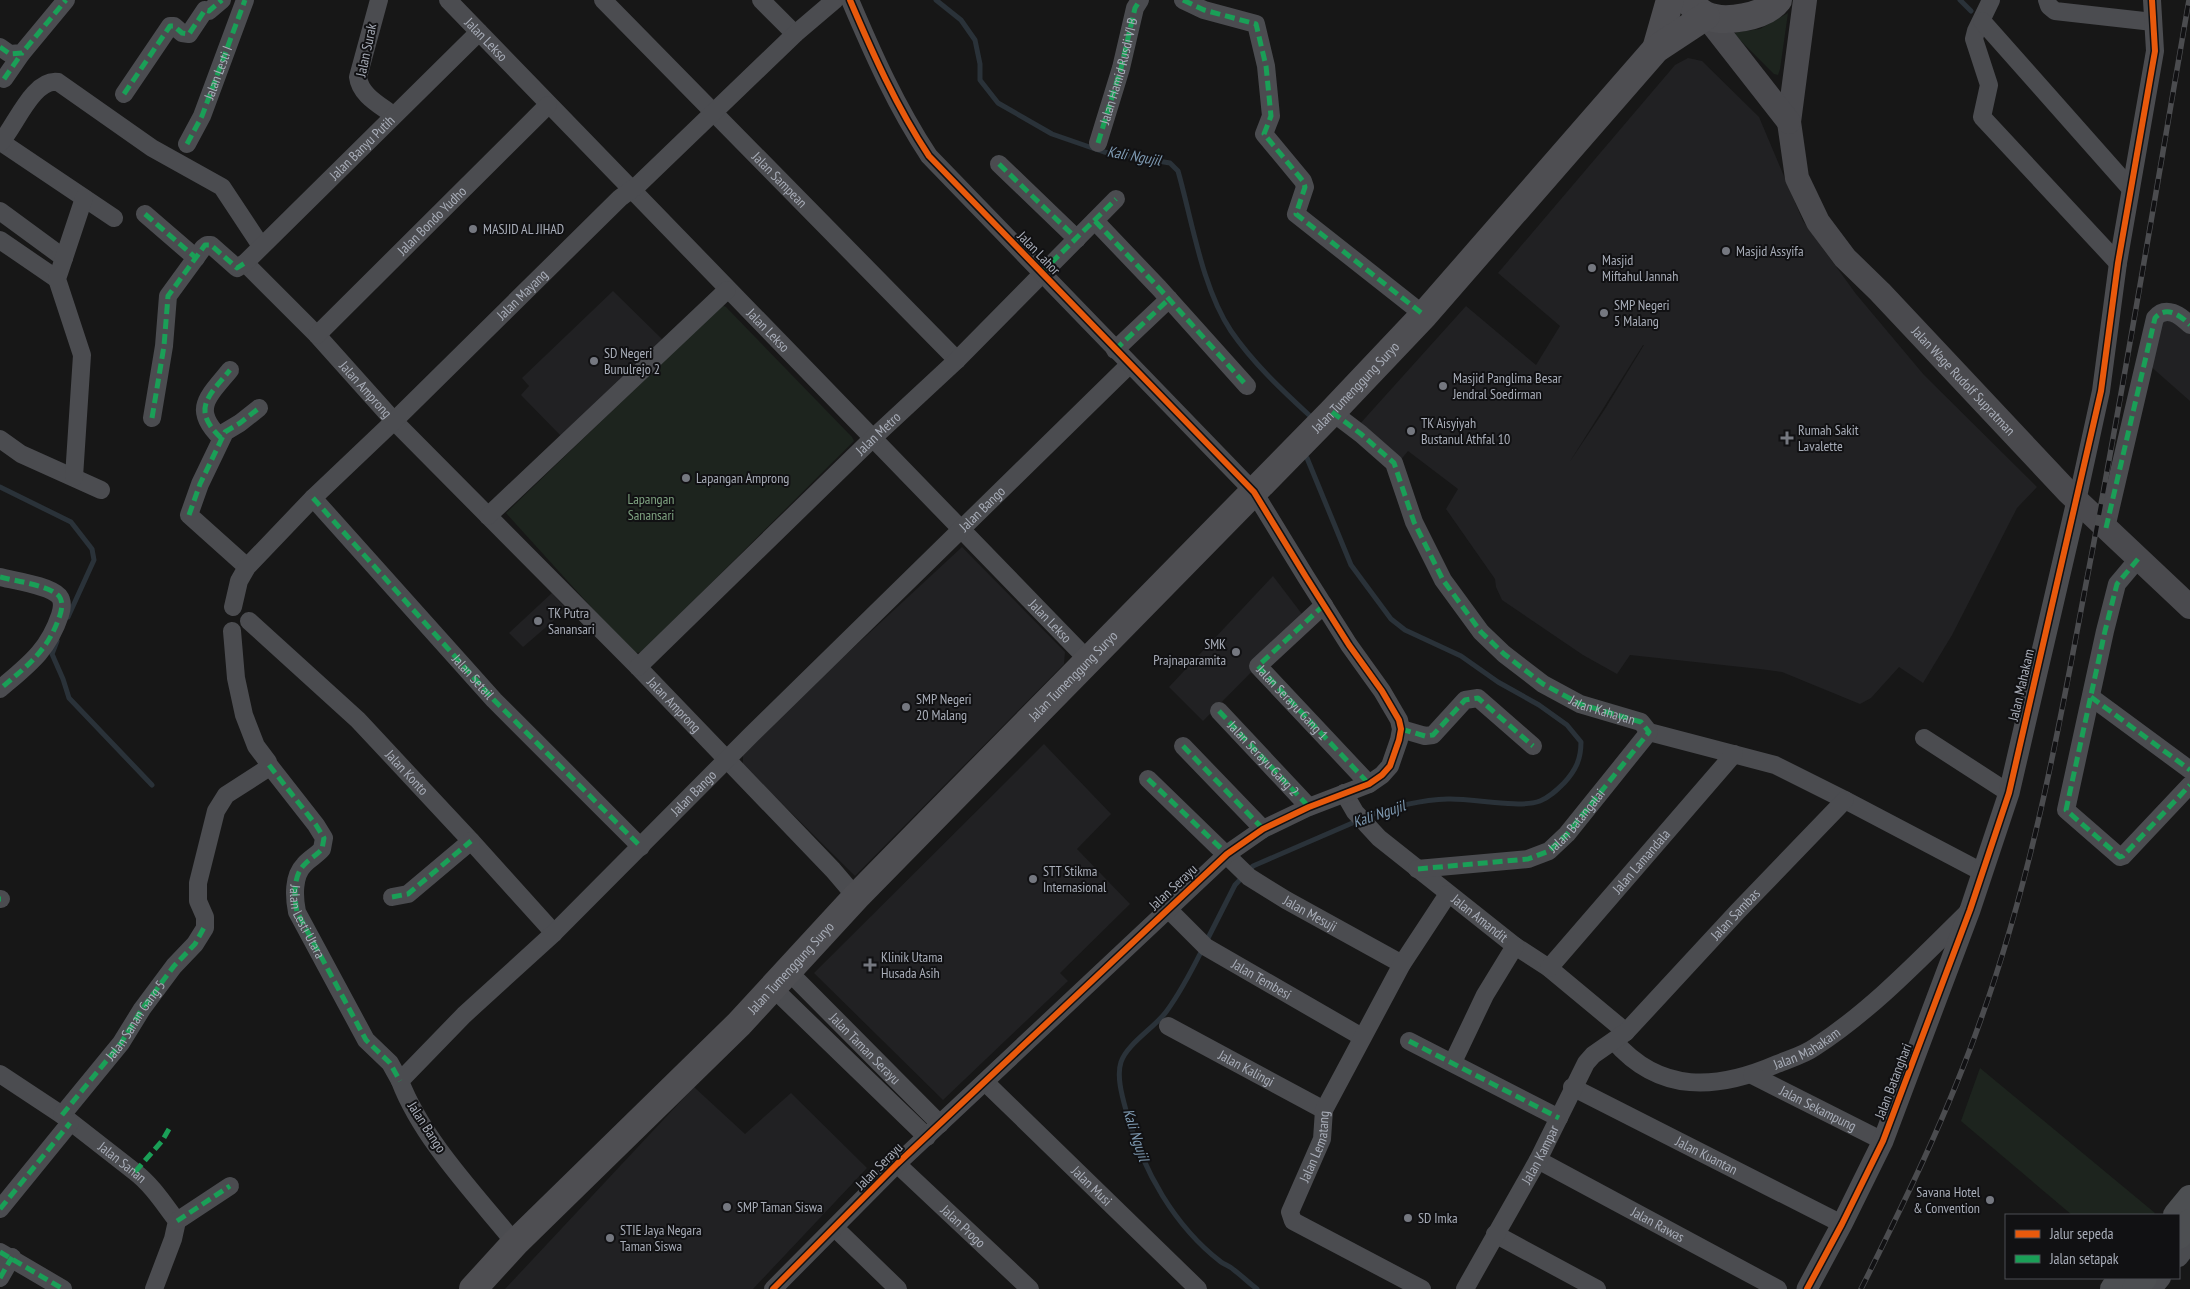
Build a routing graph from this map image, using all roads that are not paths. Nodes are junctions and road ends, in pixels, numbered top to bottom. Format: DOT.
graph roads {
  1 [pos="66,0"];
  2 [pos="222,0"];
  3 [pos="245,0"];
  4 [pos="379,0"];
  5 [pos="448,0"];
  6 [pos="603,0"];
  7 [pos="761,0"];
  8 [pos="835,0"];
  9 [pos="850,0"];
  10 [pos="1140,0"];
  11 [pos="1183,0"];
  12 [pos="1670,0"];
  13 [pos="1778,0"];
  14 [pos="1991,0"];
  15 [pos="2047,0"];
  16 [pos="2152,0"];
  17 [pos="1803,3"];
  18 [pos="1696,8"];
  19 [pos="1982,21"];
  20 [pos="2153,22"];
  21 [pos="479,32"];
  22 [pos="795,34"];
  23 [pos="0,47"];
  24 [pos="1656,49"];
  25 [pos="22,54"];
  26 [pos="4,79"];
  27 [pos="124,94"];
  28 [pos="548,105"];
  29 [pos="712,112"];
  30 [pos="393,116"];
  31 [pos="1789,122"];
  32 [pos="0,143"];
  33 [pos="1098,143"];
  34 [pos="186,144"];
  35 [pos="999,164"];
  36 [pos="2130,188"];
  37 [pos="630,189"];
  38 [pos="84,198"];
  39 [pos="1116,199"];
  40 [pos="0,211"];
  41 [pos="145,214"];
  42 [pos="114,218"];
  43 [pos="1095,221"];
  44 [pos="1077,239"];
  45 [pos="0,240"];
  46 [pos="261,246"];
  47 [pos="64,258"];
  48 [pos="196,258"];
  49 [pos="2118,262"];
  50 [pos="245,263"];
  51 [pos="1043,275"];
  52 [pos="57,279"];
  53 [pos="727,290"];
  54 [pos="1169,299"];
  55 [pos="1424,315"];
  56 [pos="2190,324"];
  57 [pos="317,334"];
  58 [pos="1115,350"];
  59 [pos="957,360"];
  60 [pos="1129,365"];
  61 [pos="230,370"];
  62 [pos="1247,386"];
  63 [pos="259,408"];
  64 [pos="1332,412"];
  65 [pos="152,418"];
  66 [pos="394,421"];
  67 [pos="221,438"];
  68 [pos="873,438"];
  69 [pos="0,439"];
  70 [pos="74,478"];
  71 [pos="101,490"];
  72 [pos="1254,492"];
  73 [pos="313,498"];
  74 [pos="2077,501"];
  75 [pos="488,516"];
  76 [pos="2106,528"];
  77 [pos="962,530"];
  78 [pos="2138,559"];
  79 [pos="248,567"];
  80 [pos="0,577"];
  81 [pos="1324,605"];
  82 [pos="2190,607"];
  83 [pos="233,608"];
  84 [pos="249,621"];
  85 [pos="232,631"];
  86 [pos="1089,661"];
  87 [pos="638,667"];
  88 [pos="0,689"];
  89 [pos="2091,697"];
  90 [pos="1219,710"];
  91 [pos="1401,729"];
  92 [pos="1650,732"];
  93 [pos="1924,738"];
  94 [pos="1183,746"];
  95 [pos="1534,746"];
  96 [pos="1734,754"];
  97 [pos="726,761"];
  98 [pos="269,765"];
  99 [pos="2190,770"];
  100 [pos="1148,779"];
  101 [pos="1369,784"];
  102 [pos="2190,784"];
  103 [pos="2008,793"];
  104 [pos="1344,794"];
  105 [pos="1846,800"];
  106 [pos="1309,807"];
  107 [pos="1263,829"];
  108 [pos="471,841"];
  109 [pos="641,847"];
  110 [pos="1227,854"];
  111 [pos="1417,869"];
  112 [pos="1982,872"];
  113 [pos="1448,894"];
  114 [pos="856,897"];
  115 [pos="392,898"];
  116 [pos="1168,909"];
  117 [pos="1970,910"];
  118 [pos="554,933"];
  119 [pos="1515,946"];
  120 [pos="1402,964"];
  121 [pos="1549,968"];
  122 [pos="781,980"];
  123 [pos="1168,1026"];
  124 [pos="1362,1037"];
  125 [pos="1620,1037"];
  126 [pos="1410,1041"];
  127 [pos="1453,1062"];
  128 [pos="0,1074"];
  129 [pos="1752,1075"];
  130 [pos="400,1081"];
  131 [pos="985,1082"];
  132 [pos="1572,1087"];
  133 [pos="1324,1110"];
  134 [pos="1559,1118"];
  135 [pos="66,1119"];
  136 [pos="933,1130"];
  137 [pos="1883,1141"];
  138 [pos="1538,1160"];
  139 [pos="897,1164"];
  140 [pos="230,1186"];
  141 [pos="2190,1198"];
  142 [pos="0,1209"];
  143 [pos="2177,1214"];
  144 [pos="177,1221"];
  145 [pos="2190,1222"];
  146 [pos="1842,1224"];
  147 [pos="835,1228"];
  148 [pos="1495,1234"];
  149 [pos="2180,1235"];
  150 [pos="515,1243"];
  151 [pos="2190,1244"];
  152 [pos="6,1254"];
  153 [pos="2180,1257"];
  154 [pos="0,1278"];
  155 [pos="2121,1279"];
  156 [pos="2143,1279"];
  157 [pos="2161,1279"];
  158 [pos="63,1289"];
  159 [pos="154,1289"];
  160 [pos="473,1289"];
  161 [pos="773,1289"];
  162 [pos="898,1289"];
  163 [pos="1030,1289"];
  164 [pos="1198,1289"];
  165 [pos="1422,1289"];
  166 [pos="1465,1289"];
  167 [pos="1597,1289"];
  168 [pos="1778,1289"];
  169 [pos="1807,1289"];
  170 [pos="2113,1289"];
  171 [pos="2134,1289"];
  172 [pos="2153,1289"];
  1 -- 25 [label="street"];
  2 -- 27 [label="street"];
  3 -- 34 [label="street, Jalan Lesti I"];
  4 -- 30 [label="street, Jalan Surak"];
  5 -- 21 [label="street, Jalan Lekso"];
  6 -- 29 [label="street, Jalan Sampean"];
  7 -- 22 [label="street"];
  8 -- 22 [label="street, Jalan Mayang"];
  9 -- 51 [label="street, Jalan Lahor"];
  10 -- 33 [label="street, Jalan Hamid Rusdi VI B"];
  11 -- 55 [label="street"];
  12 -- 24 [label="highway, Jalan Tumenggung Suryo"];
  13 -- 18 [label="highway"];
  14 -- 19 [label="street"];
  15 -- 20 [label="street"];
  16 -- 20 [label="street"];
  17 -- 31 [label="main road, Jalan Wage Rudolf Supratman"];
  18 -- 24 [label="highway, Jalan Tumenggung Suryo"];
  18 -- 31 [label="main road, Jalan Wage Rudolf Supratman"];
  19 -- 36 [label="street"];
  19 -- 49 [label="street"];
  20 -- 36 [label="street"];
  21 -- 28 [label="street, Jalan Lekso"];
  21 -- 30 [label="street, Jalan Banyu Putih"];
  22 -- 29 [label="street, Jalan Mayang"];
  23 -- 25 [label="street"];
  24 -- 55 [label="highway, Jalan Tumenggung Suryo"];
  25 -- 26 [label="street"];
  28 -- 37 [label="street, Jalan Lekso"];
  28 -- 57 [label="street, Jalan Bondo Yudho"];
  29 -- 37 [label="street, Jalan Mayang"];
  29 -- 59 [label="street, Jalan Sampean"];
  30 -- 46 [label="street, Jalan Banyu Putih"];
  31 -- 74 [label="main road, Jalan Wage Rudolf Supratman"];
  32 -- 38 [label="street"];
  32 -- 46 [label="street"];
  35 -- 44 [label="street"];
  36 -- 49 [label="street"];
  37 -- 53 [label="street, Jalan Lekso"];
  37 -- 66 [label="street, Jalan Mayang"];
  38 -- 42 [label="street"];
  38 -- 47 [label="street"];
  39 -- 43 [label="street, Jalan Metro"];
  40 -- 47 [label="street"];
  41 -- 48 [label="street"];
  43 -- 44 [label="street, Jalan Metro"];
  43 -- 54 [label="street"];
  44 -- 51 [label="street, Jalan Metro"];
  45 -- 52 [label="street"];
  46 -- 50 [label="street, Jalan Banyu Putih"];
  47 -- 52 [label="street"];
  48 -- 50 [label="street"];
  48 -- 65 [label="street"];
  49 -- 74 [label="street"];
  50 -- 57 [label="street, Jalan Amprong"];
  51 -- 58 [label="street, Jalan Lahor"];
  51 -- 59 [label="street, Jalan Metro"];
  52 -- 70 [label="street"];
  53 -- 68 [label="street, Jalan Lekso"];
  53 -- 75 [label="street"];
  54 -- 58 [label="street"];
  54 -- 62 [label="street"];
  55 -- 64 [label="highway, Jalan Tumenggung Suryo"];
  56 -- 76 [label="street"];
  57 -- 66 [label="street, Jalan Amprong"];
  58 -- 60 [label="street, Jalan Lahor"];
  59 -- 68 [label="street, Jalan Metro"];
  60 -- 72 [label="street, Jalan Lahor"];
  60 -- 77 [label="street, Jalan Bango"];
  61 -- 67 [label="street"];
  63 -- 67 [label="street"];
  64 -- 72 [label="highway, Jalan Tumenggung Suryo"];
  64 -- 92 [label="street, Jalan Kahayan"];
  66 -- 73 [label="street, Jalan Mayang"];
  66 -- 75 [label="street, Jalan Amprong"];
  67 -- 79 [label="street"];
  68 -- 77 [label="street, Jalan Lekso"];
  68 -- 87 [label="street, Jalan Metro"];
  69 -- 70 [label="street"];
  70 -- 71 [label="street"];
  72 -- 81 [label="street"];
  72 -- 86 [label="highway, Jalan Tumenggung Suryo"];
  73 -- 79 [label="street, Jalan Mayang"];
  73 -- 109 [label="street, Jalan Setail"];
  74 -- 76 [label="main road, Jalan Wage Rudolf Supratman"];
  74 -- 103 [label="street, Jalan Mahakam"];
  75 -- 87 [label="street, Jalan Amprong"];
  76 -- 78 [label="main road, Jalan Wage Rudolf Supratman"];
  77 -- 86 [label="street, Jalan Lekso"];
  77 -- 97 [label="street, Jalan Bango"];
  78 -- 82 [label="main road, Jalan Wage Rudolf Supratman"];
  78 -- 89 [label="street"];
  79 -- 83 [label="street, Jalan Mayang"];
  80 -- 88 [label="street"];
  81 -- 91 [label="street"];
  81 -- 101 [label="street, Jalan Serayu Gang 1"];
  83 -- 84 [label="street"];
  83 -- 85 [label="street"];
  84 -- 85 [label="street"];
  84 -- 108 [label="street, Jalan Konto"];
  85 -- 98 [label="street, Jalan Lesti Utara"];
  86 -- 114 [label="highway, Jalan Tumenggung Suryo"];
  87 -- 97 [label="street, Jalan Amprong"];
  89 -- 99 [label="street"];
  89 -- 102 [label="street"];
  90 -- 106 [label="street, Jalan Serayu Gang 2"];
  91 -- 95 [label="street"];
  91 -- 101 [label="street, Jalan Serayu"];
  92 -- 96 [label="street, Jalan Kahayan"];
  92 -- 111 [label="street, Jalan Batangalai"];
  93 -- 103 [label="street"];
  94 -- 107 [label="street"];
  96 -- 105 [label="street, Jalan Kahayan"];
  96 -- 121 [label="street, Jalan Lamandala"];
  97 -- 109 [label="street, Jalan Bango"];
  97 -- 114 [label="street, Jalan Amprong"];
  98 -- 130 [label="street, Jalan Lesti Utara"];
  98 -- 135 [label="street, Jalan Sanan Gang 5"];
  100 -- 110 [label="street, Jalan Mesuji"];
  101 -- 104 [label="street, Jalan Serayu"];
  103 -- 112 [label="street, Jalan Mahakam"];
  104 -- 106 [label="street, Jalan Serayu"];
  104 -- 111 [label="street, Jalan Amandit"];
  105 -- 112 [label="street, Jalan Kahayan"];
  105 -- 125 [label="street, Jalan Sambas"];
  106 -- 107 [label="street, Jalan Serayu"];
  107 -- 110 [label="street, Jalan Serayu"];
  108 -- 115 [label="street"];
  108 -- 118 [label="street, Jalan Konto"];
  109 -- 118 [label="street, Jalan Bango"];
  110 -- 116 [label="street, Jalan Serayu"];
  110 -- 120 [label="street, Jalan Mesuji"];
  111 -- 113 [label="street, Jalan Amandit"];
  112 -- 117 [label="street, Jalan Batanghari"];
  113 -- 119 [label="street, Jalan Amandit"];
  113 -- 120 [label="street, Jalan Lematang"];
  114 -- 122 [label="highway, Jalan Tumenggung Suryo"];
  116 -- 124 [label="street, Jalan Tembesi"];
  116 -- 131 [label="street, Jalan Serayu"];
  117 -- 129 [label="street, Jalan Mahakam"];
  117 -- 137 [label="street, Jalan Batanghari"];
  118 -- 130 [label="street, Jalan Bango"];
  119 -- 121 [label="street, Jalan Amandit"];
  119 -- 127 [label="street"];
  120 -- 124 [label="street, Jalan Lematang"];
  121 -- 125 [label="street, Jalan Amandit"];
  122 -- 136 [label="street, Jalan Taman Serayu"];
  122 -- 150 [label="highway, Jalan Tumenggung Suryo"];
  123 -- 133 [label="street, Jalan Kalingi"];
  124 -- 133 [label="street, Jalan Lematang"];
  125 -- 129 [label="street, Jalan Mahakam"];
  125 -- 132 [label="street, Jalan Kampar"];
  126 -- 127 [label="street"];
  127 -- 134 [label="street"];
  128 -- 135 [label="street, Jalan Sanan"];
  129 -- 137 [label="street, Jalan Sekampung"];
  130 -- 150 [label="street, Jalan Bango"];
  131 -- 136 [label="street, Jalan Serayu"];
  131 -- 164 [label="street, Jalan Musi"];
  132 -- 134 [label="street, Jalan Kampar"];
  132 -- 146 [label="street, Jalan Kuantan"];
  133 -- 165 [label="street, Jalan Lematang"];
  134 -- 138 [label="street, Jalan Kampar"];
  135 -- 142 [label="street, Jalan Sanan Gang 5"];
  135 -- 144 [label="street, Jalan Sanan"];
  136 -- 139 [label="street, Jalan Serayu"];
  137 -- 146 [label="street, Jalan Batanghari"];
  138 -- 148 [label="street, Jalan Kampar"];
  138 -- 168 [label="street, Jalan Rawas"];
  139 -- 147 [label="street, Jalan Serayu"];
  139 -- 163 [label="street, Jalan Progo"];
  140 -- 144 [label="street"];
  141 -- 143 [label="main road"];
  144 -- 159 [label="street"];
  145 -- 149 [label="main road"];
  146 -- 169 [label="street, Jalan Batanghari"];
  147 -- 161 [label="street, Jalan Serayu"];
  147 -- 162 [label="street"];
  148 -- 166 [label="street, Jalan Kampar"];
  148 -- 167 [label="street"];
  150 -- 160 [label="highway, Jalan Tumenggung Suryo"];
  151 -- 153 [label="street"];
  152 -- 154 [label="street"];
  152 -- 158 [label="street"];
  155 -- 170 [label="main road"];
  156 -- 171 [label="main road"];
  157 -- 172 [label="street"];
}
